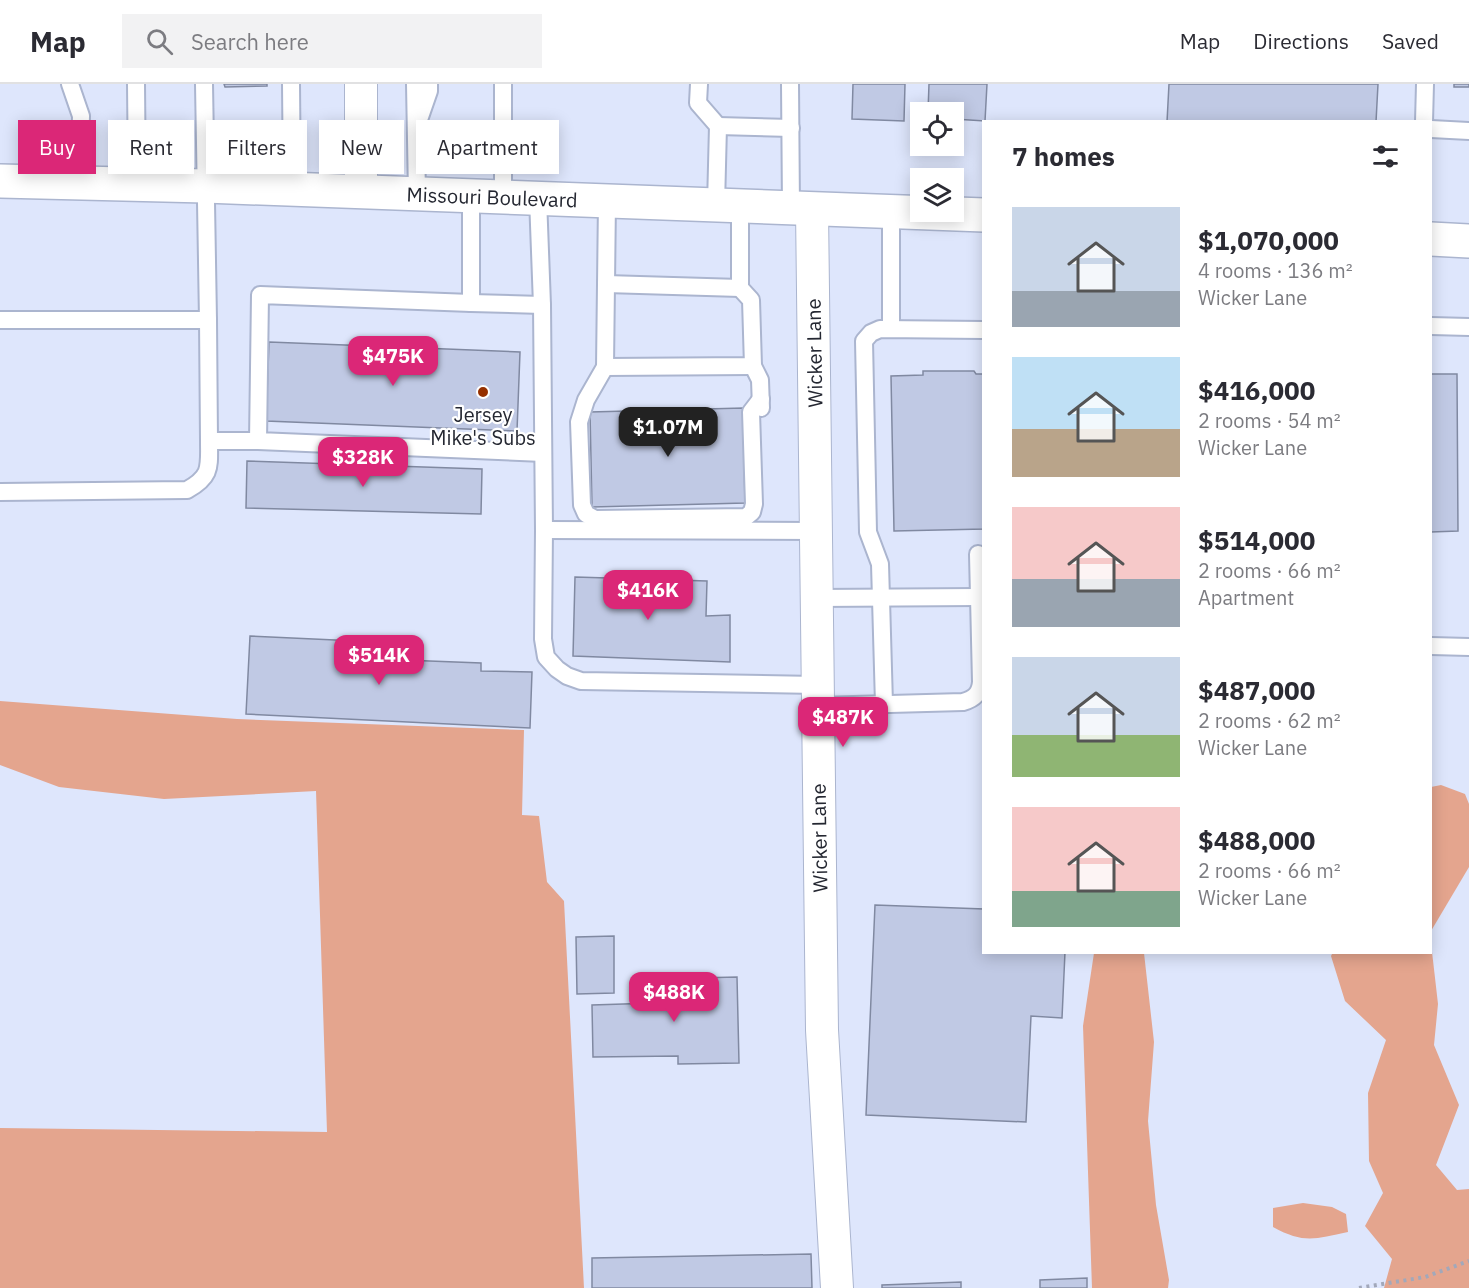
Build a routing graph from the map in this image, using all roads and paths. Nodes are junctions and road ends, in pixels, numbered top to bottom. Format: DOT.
graph roads {
  1 [pos="70,84"];
  2 [pos="136,84"];
  3 [pos="204,84"];
  4 [pos="291,84"];
  5 [pos="361,84"];
  6 [pos="415,84"];
  7 [pos="429,84"];
  8 [pos="504,84"];
  9 [pos="699,84"];
  10 [pos="790,84"];
  11 [pos="1425,84"];
  12 [pos="419,120"];
  13 [pos="1424,120"];
  14 [pos="718,126"];
  15 [pos="416,128"];
  16 [pos="791,128"];
  17 [pos="1432,129"];
  18 [pos="1469,132"];
  19 [pos="417,174"];
  20 [pos="0,181"];
  21 [pos="79,183"];
  22 [pos="137,185"];
  23 [pos="205,186"];
  24 [pos="292,190"];
  25 [pos="361,192"];
  26 [pos="417,194"];
  27 [pos="471,196"];
  28 [pos="503,197"];
  29 [pos="538,198"];
  30 [pos="607,201"];
  31 [pos="728,206"];
  32 [pos="802,208"];
  33 [pos="891,212"];
  34 [pos="982,215"];
  35 [pos="1432,239"];
  36 [pos="1469,241"];
  37 [pos="1469,252"];
  38 [pos="606,284"];
  39 [pos="740,288"];
  40 [pos="471,303"];
  41 [pos="542,305"];
  42 [pos="0,320"];
  43 [pos="208,320"];
  44 [pos="1432,326"];
  45 [pos="1469,327"];
  46 [pos="891,329"];
  47 [pos="982,330"];
  48 [pos="753,366"];
  49 [pos="605,367"];
  50 [pos="760,399"];
  51 [pos="209,441"];
  52 [pos="258,441"];
  53 [pos="543,453"];
  54 [pos="0,492"];
  55 [pos="544,530"];
  56 [pos="763,530"];
  57 [pos="816,531"];
  58 [pos="978,554"];
  59 [pos="979,597"];
  60 [pos="816,598"];
  61 [pos="881,598"];
  62 [pos="1432,646"];
  63 [pos="1469,647"];
  64 [pos="817,696"];
  65 [pos="884,704"];
  66 [pos="1469,1261"];
  67 [pos="837,1288"];
  68 [pos="1359,1288"];
  1 -- 21 [label="lane"];
  2 -- 22 [label="lane"];
  3 -- 23 [label="lane"];
  4 -- 24 [label="lane"];
  5 -- 25 [label="street"];
  6 -- 15 [label="lane"];
  7 -- 12 [label="lane"];
  8 -- 28 [label="lane"];
  9 -- 14 [label="lane"];
  10 -- 16 [label="lane"];
  11 -- 13 [label="lane"];
  14 -- 16 [label="lane"];
  14 -- 31 [label="lane"];
  16 -- 32 [label="lane"];
  17 -- 18 [label="lane"];
  19 -- 26 [label="lane"];
  20 -- 21 [label="main road, Missouri Boulevard"];
  21 -- 22 [label="main road, Missouri Boulevard"];
  22 -- 23 [label="main road, Missouri Boulevard"];
  23 -- 24 [label="main road, Missouri Boulevard"];
  23 -- 43 [label="lane"];
  24 -- 25 [label="main road, Missouri Boulevard"];
  25 -- 26 [label="main road, Missouri Boulevard"];
  26 -- 27 [label="main road, Missouri Boulevard"];
  27 -- 28 [label="main road, Missouri Boulevard"];
  27 -- 40 [label="lane"];
  28 -- 29 [label="main road, Missouri Boulevard"];
  29 -- 30 [label="main road, Missouri Boulevard"];
  29 -- 41 [label="lane"];
  30 -- 31 [label="main road, Missouri Boulevard"];
  30 -- 38 [label="lane"];
  31 -- 32 [label="main road, Missouri Boulevard"];
  31 -- 39 [label="lane"];
  32 -- 33 [label="main road, Missouri Boulevard"];
  32 -- 57 [label="street, Wicker Lane"];
  33 -- 34 [label="main road, Missouri Boulevard"];
  33 -- 46 [label="lane"];
  35 -- 36 [label="main road"];
  36 -- 37 [label="lane"];
  38 -- 39 [label="lane"];
  38 -- 49 [label="lane"];
  39 -- 48 [label="lane"];
  40 -- 41 [label="lane"];
  40 -- 52 [label="lane"];
  41 -- 53 [label="lane"];
  42 -- 43 [label="lane"];
  43 -- 51 [label="lane"];
  44 -- 45 [label="lane"];
  46 -- 47 [label="lane"];
  46 -- 61 [label="lane"];
  48 -- 49 [label="lane"];
  48 -- 50 [label="lane"];
  49 -- 50 [label="lane"];
  50 -- 56 [label="lane"];
  51 -- 52 [label="lane"];
  51 -- 54 [label="lane"];
  52 -- 53 [label="lane"];
  53 -- 55 [label="lane"];
  55 -- 56 [label="lane"];
  55 -- 64 [label="lane"];
  56 -- 57 [label="lane"];
  57 -- 60 [label="street, Wicker Lane"];
  58 -- 59 [label="lane"];
  59 -- 61 [label="lane"];
  59 -- 65 [label="lane"];
  60 -- 61 [label="lane"];
  60 -- 64 [label="street, Wicker Lane"];
  61 -- 65 [label="lane"];
  62 -- 63 [label="lane"];
  64 -- 65 [label="lane"];
  64 -- 67 [label="street, Wicker Lane"];
  66 -- 68 [label="path"];
}
